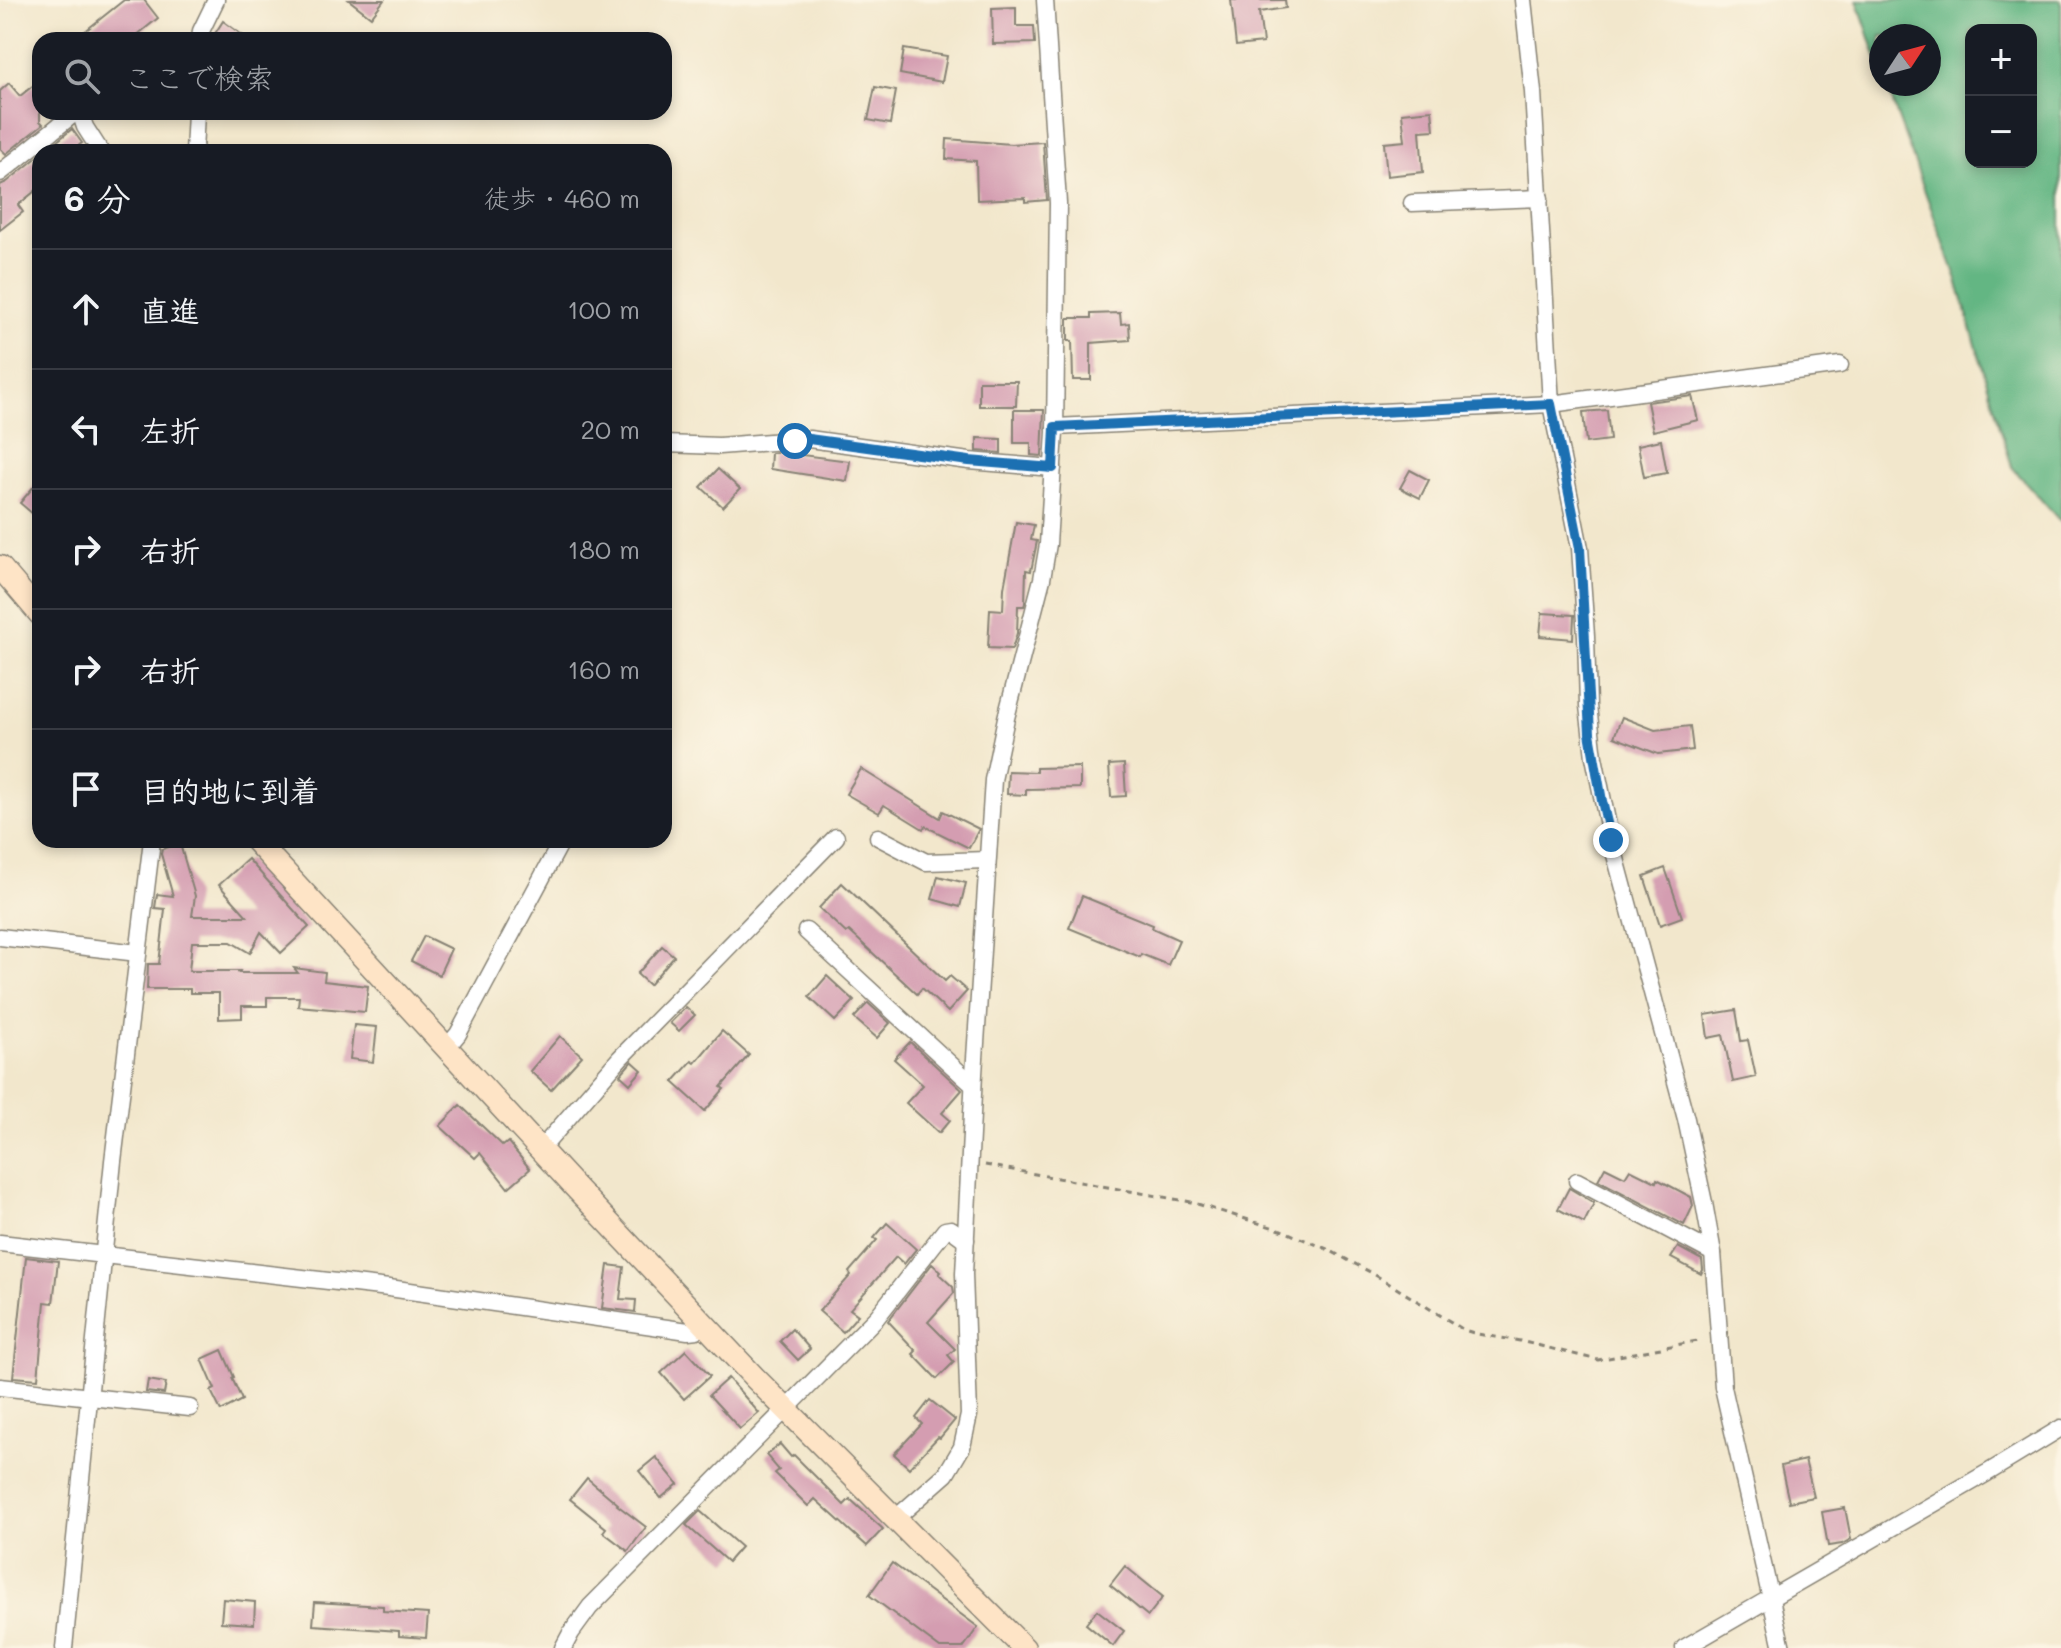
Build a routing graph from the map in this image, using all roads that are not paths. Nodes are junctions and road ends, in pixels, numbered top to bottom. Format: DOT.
graph roads {
  1 [pos="216,0"];
  2 [pos="1045,0"];
  3 [pos="1523,0"];
  4 [pos="201,32"];
  5 [pos="68,120"];
  6 [pos="82,120"];
  7 [pos="196,120"];
  8 [pos="37,144"];
  9 [pos="96,144"];
  10 [pos="194,144"];
  11 [pos="32,148"];
  12 [pos="0,173"];
  13 [pos="1540,198"];
  14 [pos="1412,203"];
  15 [pos="1840,365"];
  16 [pos="1551,404"];
  17 [pos="1055,427"];
  18 [pos="672,444"];
  19 [pos="1053,468"];
  20 [pos="0,567"];
  21 [pos="32,605"];
  22 [pos="836,837"];
  23 [pos="878,837"];
  24 [pos="151,848"];
  25 [pos="262,848"];
  26 [pos="558,848"];
  27 [pos="987,860"];
  28 [pos="806,931"];
  29 [pos="0,937"];
  30 [pos="138,953"];
  31 [pos="447,1047"];
  32 [pos="973,1085"];
  33 [pos="541,1149"];
  34 [pos="1577,1181"];
  35 [pos="966,1240"];
  36 [pos="0,1243"];
  37 [pos="1713,1253"];
  38 [pos="104,1256"];
  39 [pos="704,1324"];
  40 [pos="0,1387"];
  41 [pos="89,1397"];
  42 [pos="190,1408"];
  43 [pos="786,1409"];
  44 [pos="2061,1428"];
  45 [pos="896,1518"];
  46 [pos="1770,1598"];
  47 [pos="64,1648"];
  48 [pos="563,1648"];
  49 [pos="1024,1648"];
  50 [pos="1684,1648"];
  51 [pos="1782,1648"];
  1 -- 4 [label="street"];
  2 -- 17 [label="street"];
  3 -- 13 [label="street"];
  5 -- 8 [label="street"];
  6 -- 9 [label="street"];
  7 -- 10 [label="street"];
  11 -- 12 [label="street"];
  13 -- 14 [label="street"];
  13 -- 16 [label="street"];
  15 -- 16 [label="street"];
  16 -- 17 [label="street"];
  16 -- 37 [label="street"];
  17 -- 19 [label="street"];
  18 -- 19 [label="street"];
  19 -- 27 [label="street"];
  20 -- 21 [label="street"];
  22 -- 33 [label="street"];
  23 -- 27 [label="street"];
  24 -- 30 [label="street"];
  25 -- 31 [label="street"];
  26 -- 31 [label="street"];
  27 -- 32 [label="street"];
  28 -- 32 [label="street"];
  29 -- 30 [label="street"];
  30 -- 38 [label="street"];
  31 -- 33 [label="street"];
  32 -- 35 [label="street"];
  33 -- 39 [label="street"];
  34 -- 37 [label="street"];
  35 -- 43 [label="street"];
  35 -- 45 [label="street"];
  36 -- 38 [label="street"];
  37 -- 46 [label="street"];
  38 -- 39 [label="street"];
  38 -- 41 [label="street"];
  39 -- 43 [label="street"];
  40 -- 41 [label="street"];
  41 -- 42 [label="street"];
  41 -- 47 [label="street"];
  43 -- 45 [label="street"];
  43 -- 48 [label="street"];
  44 -- 46 [label="street"];
  45 -- 49 [label="street"];
  46 -- 50 [label="street"];
  46 -- 51 [label="street"];
}
